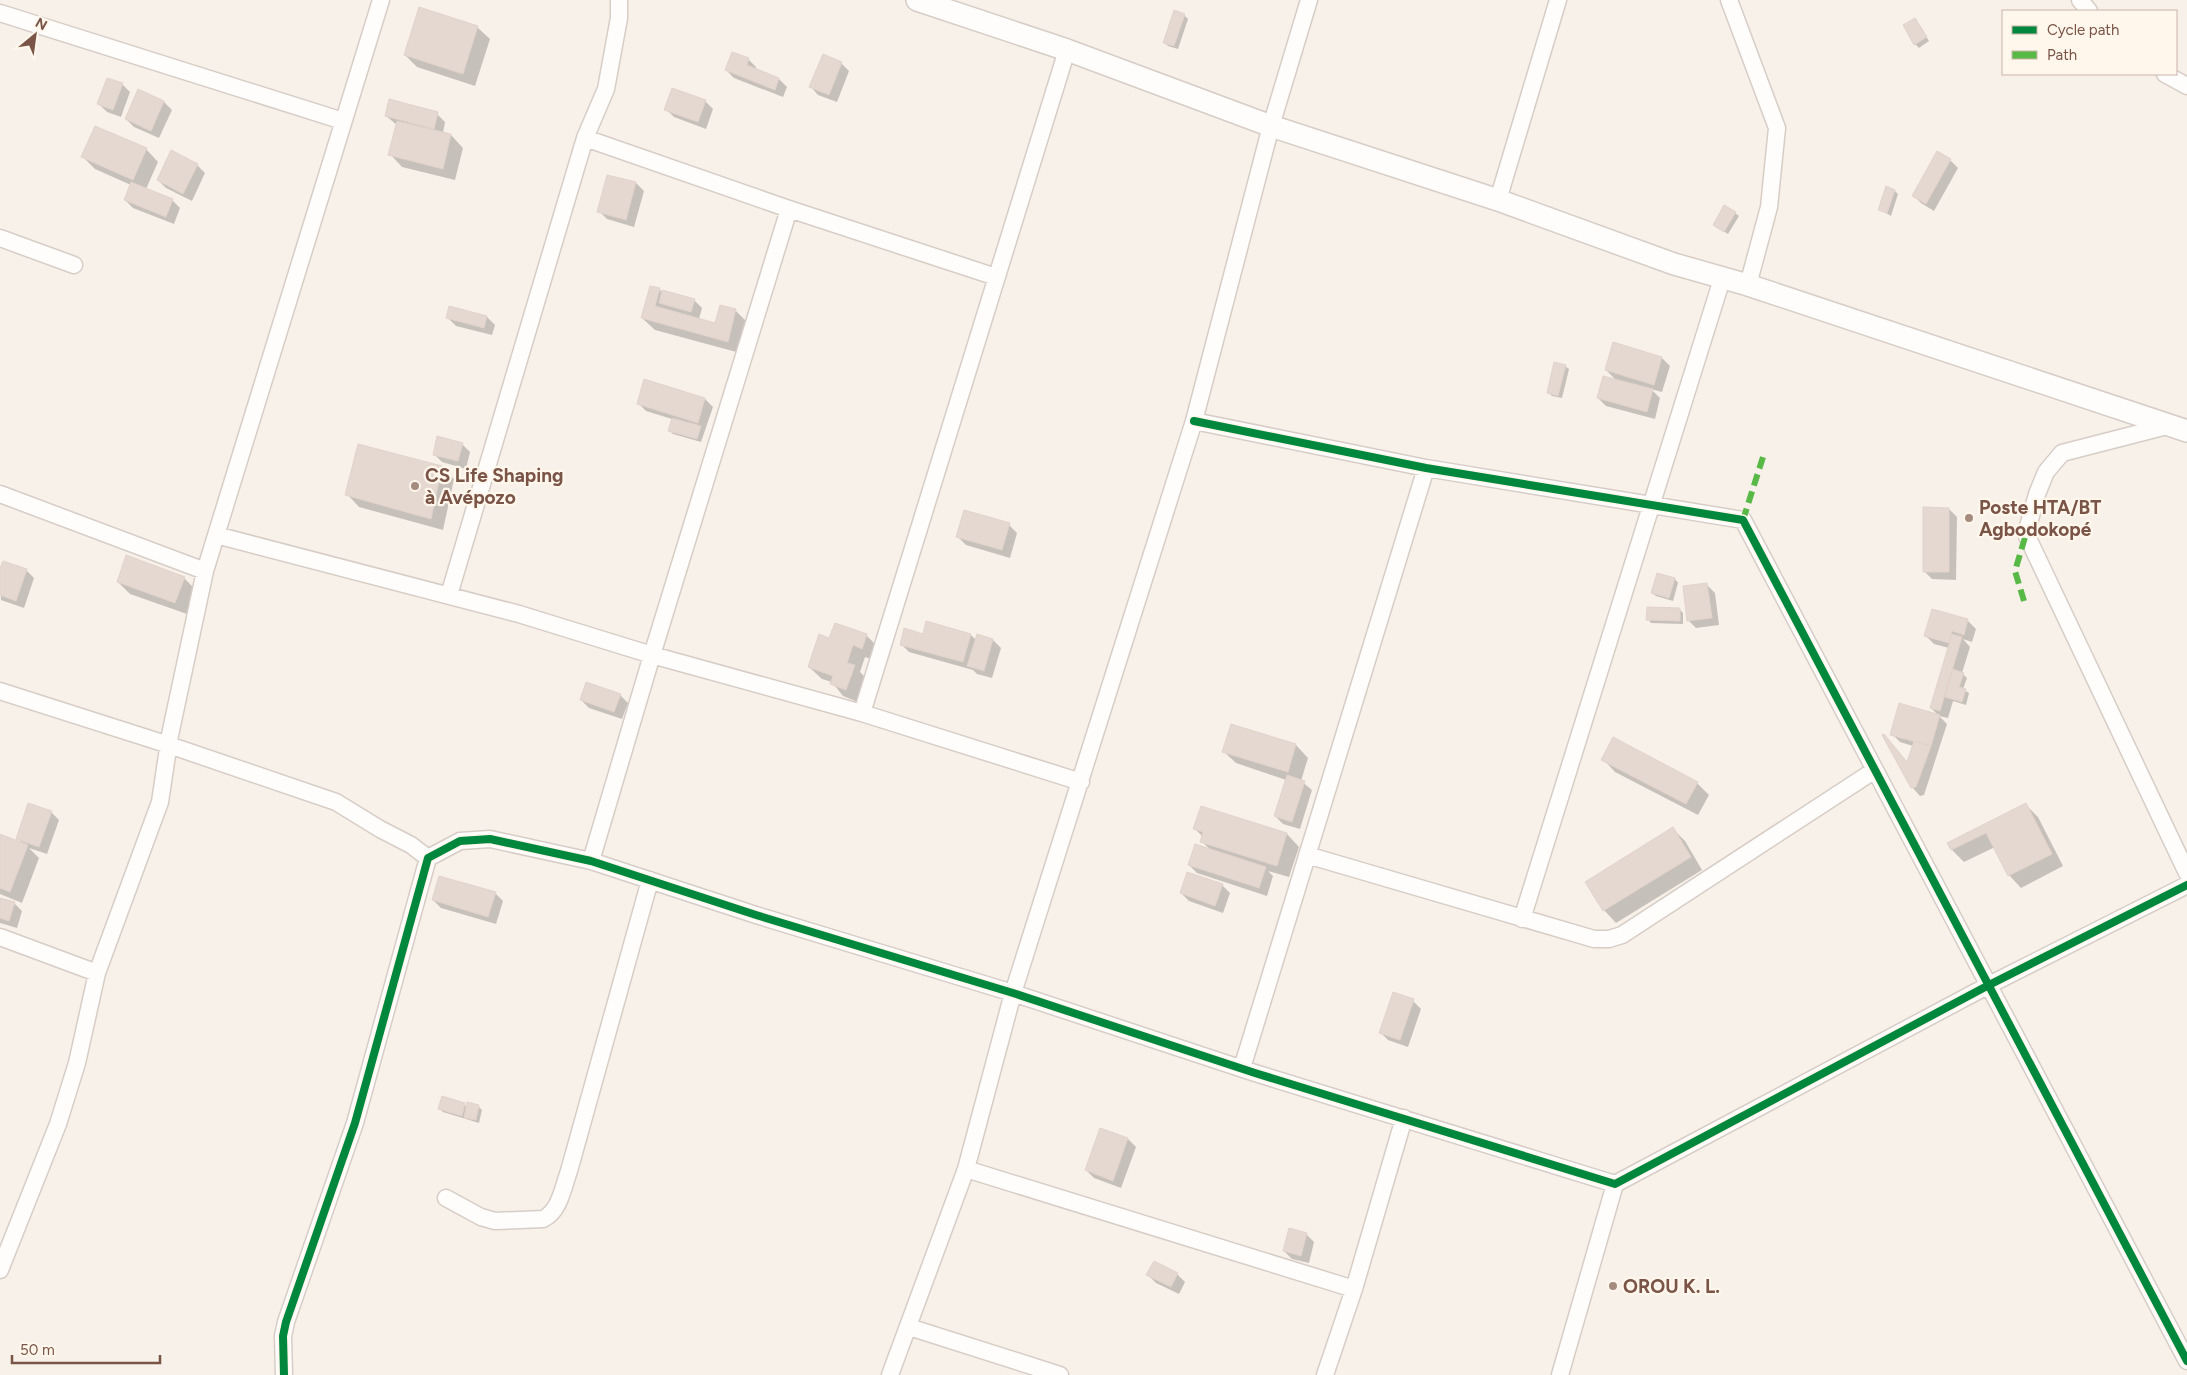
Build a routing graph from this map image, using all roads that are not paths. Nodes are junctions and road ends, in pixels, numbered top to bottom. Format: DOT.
graph roads {
  1 [pos="381,0"];
  2 [pos="619,0"];
  3 [pos="917,0"];
  4 [pos="1309,0"];
  5 [pos="1558,0"];
  6 [pos="1729,0"];
  7 [pos="2080,0"];
  8 [pos="2089,10"];
  9 [pos="0,13"];
  10 [pos="1067,50"];
  11 [pos="2167,75"];
  12 [pos="2187,86"];
  13 [pos="343,121"];
  14 [pos="1270,126"];
  15 [pos="585,138"];
  16 [pos="1498,200"];
  17 [pos="789,209"];
  18 [pos="0,238"];
  19 [pos="74,265"];
  20 [pos="996,277"];
  21 [pos="1722,279"];
  22 [pos="1748,285"];
  23 [pos="1194,421"];
  24 [pos="2177,428"];
  25 [pos="1426,468"];
  26 [pos="0,494"];
  27 [pos="1652,505"];
  28 [pos="216,535"];
  29 [pos="205,571"];
  30 [pos="449,595"];
  31 [pos="652,655"];
  32 [pos="0,691"];
  33 [pos="862,713"];
  34 [pos="169,745"];
  35 [pos="1875,770"];
  36 [pos="1081,782"];
  37 [pos="1307,855"];
  38 [pos="428,858"];
  39 [pos="591,861"];
  40 [pos="2187,873"];
  41 [pos="650,880"];
  42 [pos="2187,885"];
  43 [pos="1522,919"];
  44 [pos="0,937"];
  45 [pos="97,973"];
  46 [pos="1989,986"];
  47 [pos="1013,993"];
  48 [pos="1242,1068"];
  49 [pos="1404,1118"];
  50 [pos="966,1169"];
  51 [pos="1615,1184"];
  52 [pos="446,1198"];
  53 [pos="0,1270"];
  54 [pos="1354,1290"];
  55 [pos="909,1327"];
  56 [pos="2187,1361"];
  57 [pos="284,1375"];
  58 [pos="890,1375"];
  59 [pos="1060,1375"];
  60 [pos="1325,1375"];
  61 [pos="1560,1375"];
  1 -- 13 [label="street"];
  2 -- 15 [label="street"];
  3 -- 10 [label="street"];
  4 -- 14 [label="street"];
  5 -- 16 [label="street"];
  6 -- 22 [label="street"];
  7 -- 8 [label="street"];
  9 -- 13 [label="street"];
  10 -- 14 [label="street"];
  10 -- 20 [label="street"];
  11 -- 12 [label="street"];
  13 -- 28 [label="street"];
  14 -- 16 [label="street"];
  14 -- 23 [label="street"];
  15 -- 17 [label="street"];
  15 -- 30 [label="street"];
  16 -- 21 [label="street"];
  17 -- 20 [label="street"];
  17 -- 31 [label="street"];
  18 -- 19 [label="street"];
  20 -- 33 [label="street"];
  21 -- 22 [label="street"];
  21 -- 27 [label="street"];
  22 -- 24 [label="street"];
  23 -- 25 [label="street"];
  23 -- 36 [label="street"];
  24 -- 40 [label="street"];
  25 -- 27 [label="street"];
  25 -- 37 [label="street"];
  26 -- 29 [label="street"];
  27 -- 35 [label="street"];
  27 -- 43 [label="street"];
  28 -- 29 [label="street"];
  28 -- 30 [label="street"];
  29 -- 34 [label="street"];
  30 -- 31 [label="street"];
  31 -- 33 [label="street"];
  31 -- 39 [label="street"];
  32 -- 34 [label="street"];
  33 -- 36 [label="street"];
  34 -- 38 [label="street"];
  34 -- 45 [label="street"];
  35 -- 43 [label="street"];
  35 -- 46 [label="street"];
  36 -- 47 [label="street"];
  37 -- 43 [label="street"];
  37 -- 48 [label="street"];
  38 -- 39 [label="street"];
  38 -- 57 [label="street"];
  39 -- 41 [label="street"];
  41 -- 47 [label="street"];
  41 -- 52 [label="street"];
  42 -- 46 [label="street"];
  44 -- 45 [label="street"];
  45 -- 53 [label="street"];
  46 -- 51 [label="street"];
  46 -- 56 [label="street"];
  47 -- 48 [label="street"];
  47 -- 50 [label="street"];
  48 -- 49 [label="street"];
  49 -- 51 [label="street"];
  49 -- 54 [label="street"];
  50 -- 54 [label="street"];
  50 -- 55 [label="street"];
  51 -- 61 [label="street"];
  54 -- 60 [label="street"];
  55 -- 58 [label="street"];
  55 -- 59 [label="street"];
}
